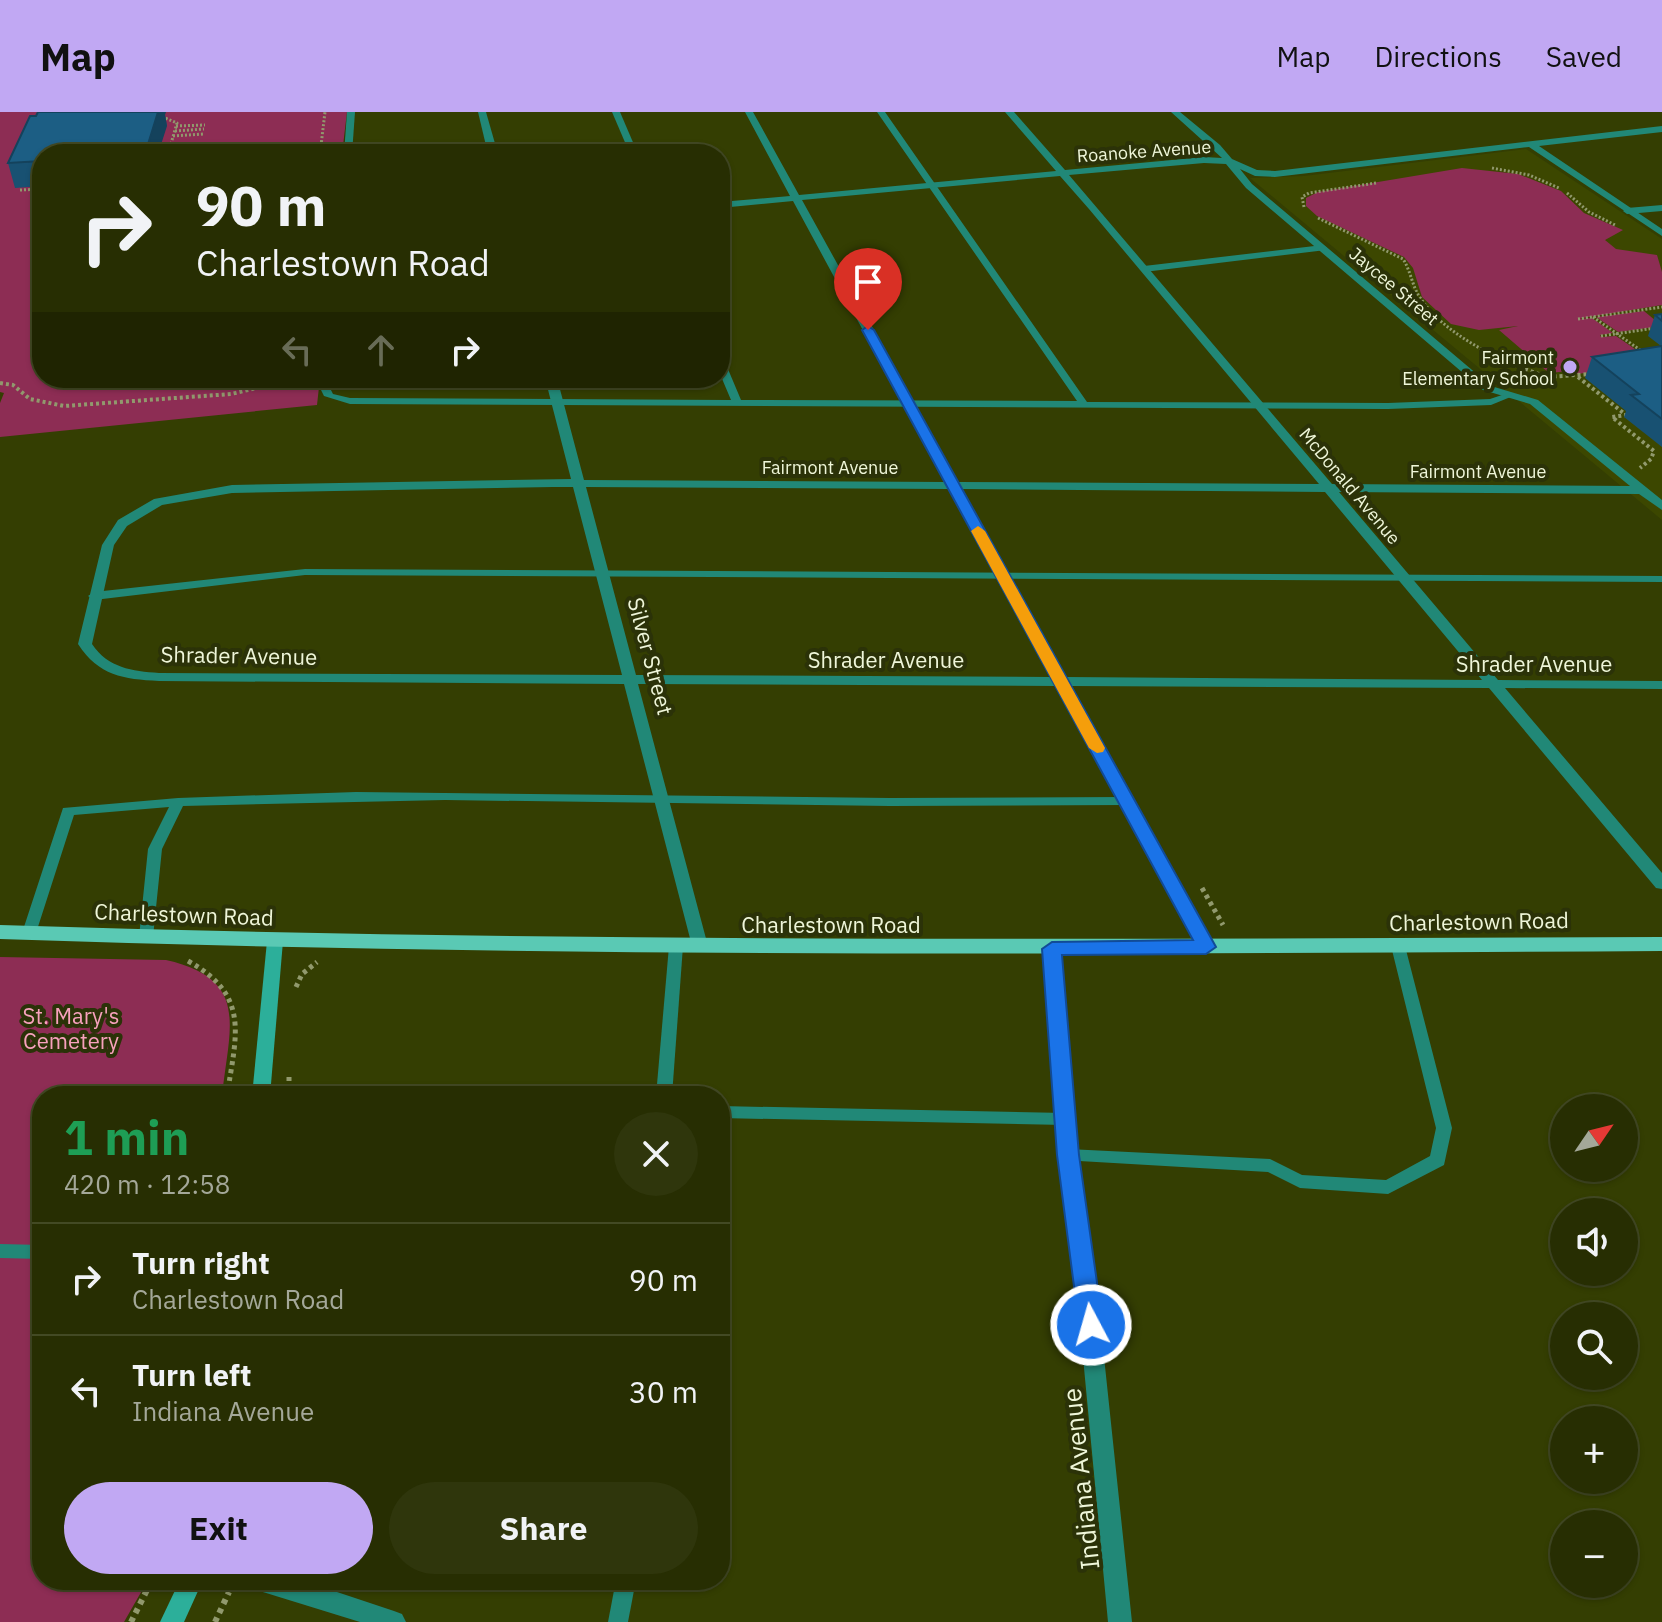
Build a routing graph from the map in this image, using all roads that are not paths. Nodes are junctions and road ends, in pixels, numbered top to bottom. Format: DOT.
graph roads {
  1 [pos="351,112"];
  2 [pos="482,112"];
  3 [pos="616,112"];
  4 [pos="749,112"];
  5 [pos="881,112"];
  6 [pos="1009,112"];
  7 [pos="1175,112"];
  8 [pos="1662,129"];
  9 [pos="349,144"];
  10 [pos="490,144"];
  11 [pos="630,144"];
  12 [pos="1530,144"];
  13 [pos="1230,161"];
  14 [pos="1062,173"];
  15 [pos="932,185"];
  16 [pos="796,198"];
  17 [pos="730,204"];
  18 [pos="1662,208"];
  19 [pos="1627,211"];
  20 [pos="1662,233"];
  21 [pos="1323,248"];
  22 [pos="1144,269"];
  23 [pos="730,386"];
  24 [pos="325,388"];
  25 [pos="554,388"];
  26 [pos="1508,396"];
  27 [pos="558,401"];
  28 [pos="737,403"];
  29 [pos="909,404"];
  30 [pos="1084,404"];
  31 [pos="1259,406"];
  32 [pos="580,483"];
  33 [pos="953,486"];
  34 [pos="1329,488"];
  35 [pos="1642,490"];
  36 [pos="1662,506"];
  37 [pos="603,575"];
  38 [pos="1003,576"];
  39 [pos="1403,577"];
  40 [pos="1662,579"];
  41 [pos="94,596"];
  42 [pos="630,680"];
  43 [pos="1061,682"];
  44 [pos="1493,684"];
  45 [pos="1662,685"];
  46 [pos="661,797"];
  47 [pos="1126,801"];
  48 [pos="178,802"];
  49 [pos="1662,884"];
  50 [pos="0,932"];
  51 [pos="29,933"];
  52 [pos="146,937"];
  53 [pos="275,941"];
  54 [pos="1662,944"];
  55 [pos="676,946"];
  56 [pos="700,946"];
  57 [pos="1398,946"];
  58 [pos="1206,947"];
  59 [pos="1052,949"];
  60 [pos="262,1086"];
  61 [pos="665,1086"];
  62 [pos="730,1112"];
  63 [pos="1065,1119"];
  64 [pos="1068,1155"];
  65 [pos="0,1251"];
  66 [pos="32,1252"];
  67 [pos="187,1590"];
  68 [pos="298,1590"];
  69 [pos="624,1590"];
  70 [pos="172,1622"];
  71 [pos="394,1622"];
  72 [pos="618,1622"];
  73 [pos="1120,1622"];
  1 -- 9 [label="lane"];
  2 -- 10 [label="street"];
  3 -- 11 [label="lane"];
  4 -- 16 [label="street"];
  5 -- 15 [label="lane"];
  6 -- 14 [label="street, McDonald Avenue"];
  7 -- 13 [label="street"];
  8 -- 12 [label="street, Roanoke Avenue"];
  12 -- 13 [label="street, Roanoke Avenue"];
  12 -- 19 [label="street"];
  13 -- 14 [label="street, Roanoke Avenue"];
  13 -- 21 [label="street, Jaycee Street"];
  14 -- 15 [label="street, Roanoke Avenue"];
  14 -- 22 [label="street, McDonald Avenue"];
  15 -- 16 [label="street, Roanoke Avenue"];
  15 -- 30 [label="lane"];
  16 -- 17 [label="street, Roanoke Avenue"];
  16 -- 29 [label="street"];
  18 -- 19 [label="lane"];
  19 -- 20 [label="street"];
  21 -- 22 [label="lane"];
  21 -- 26 [label="street, Jaycee Street"];
  22 -- 31 [label="street, McDonald Avenue"];
  23 -- 28 [label="lane"];
  24 -- 27 [label="lane"];
  25 -- 27 [label="street, Silver Street"];
  26 -- 31 [label="lane"];
  26 -- 35 [label="street, Jaycee Street"];
  27 -- 28 [label="lane"];
  27 -- 32 [label="street, Silver Street"];
  28 -- 29 [label="lane"];
  29 -- 30 [label="lane"];
  29 -- 33 [label="street"];
  30 -- 31 [label="lane"];
  31 -- 34 [label="street, McDonald Avenue"];
  32 -- 33 [label="street, Fairmont Avenue"];
  32 -- 37 [label="street, Silver Street"];
  32 -- 41 [label="street, Fairmont Avenue"];
  33 -- 34 [label="street, Fairmont Avenue"];
  33 -- 38 [label="street"];
  34 -- 35 [label="street, Fairmont Avenue"];
  34 -- 39 [label="street, McDonald Avenue"];
  35 -- 36 [label="street, Jaycee Street"];
  37 -- 38 [label="lane"];
  37 -- 41 [label="lane"];
  37 -- 42 [label="street, Silver Street"];
  38 -- 39 [label="lane"];
  38 -- 43 [label="street"];
  39 -- 40 [label="lane"];
  39 -- 44 [label="street, McDonald Avenue"];
  41 -- 42 [label="street, Shrader Avenue"];
  42 -- 43 [label="street, Shrader Avenue"];
  42 -- 46 [label="street, Silver Street"];
  43 -- 44 [label="street, Shrader Avenue"];
  43 -- 47 [label="street"];
  44 -- 45 [label="street, Shrader Avenue"];
  44 -- 49 [label="street, McDonald Avenue"];
  46 -- 47 [label="lane"];
  46 -- 48 [label="lane"];
  46 -- 56 [label="street, Silver Street"];
  47 -- 58 [label="street"];
  48 -- 51 [label="lane"];
  48 -- 52 [label="lane"];
  50 -- 51 [label="main road, Charlestown Road"];
  51 -- 52 [label="main road, Charlestown Road"];
  52 -- 53 [label="main road, Charlestown Road"];
  53 -- 55 [label="main road, Charlestown Road"];
  53 -- 60 [label="main road"];
  54 -- 57 [label="main road, Charlestown Road"];
  55 -- 56 [label="main road, Charlestown Road"];
  55 -- 61 [label="lane"];
  56 -- 59 [label="main road, Charlestown Road"];
  57 -- 58 [label="main road, Charlestown Road"];
  57 -- 64 [label="lane"];
  58 -- 59 [label="main road, Charlestown Road"];
  59 -- 63 [label="street, Indiana Avenue"];
  62 -- 63 [label="lane"];
  63 -- 64 [label="street, Indiana Avenue"];
  64 -- 73 [label="street, Indiana Avenue"];
  65 -- 66 [label="lane"];
  67 -- 70 [label="main road"];
  68 -- 71 [label="street"];
  69 -- 72 [label="lane"];
}
